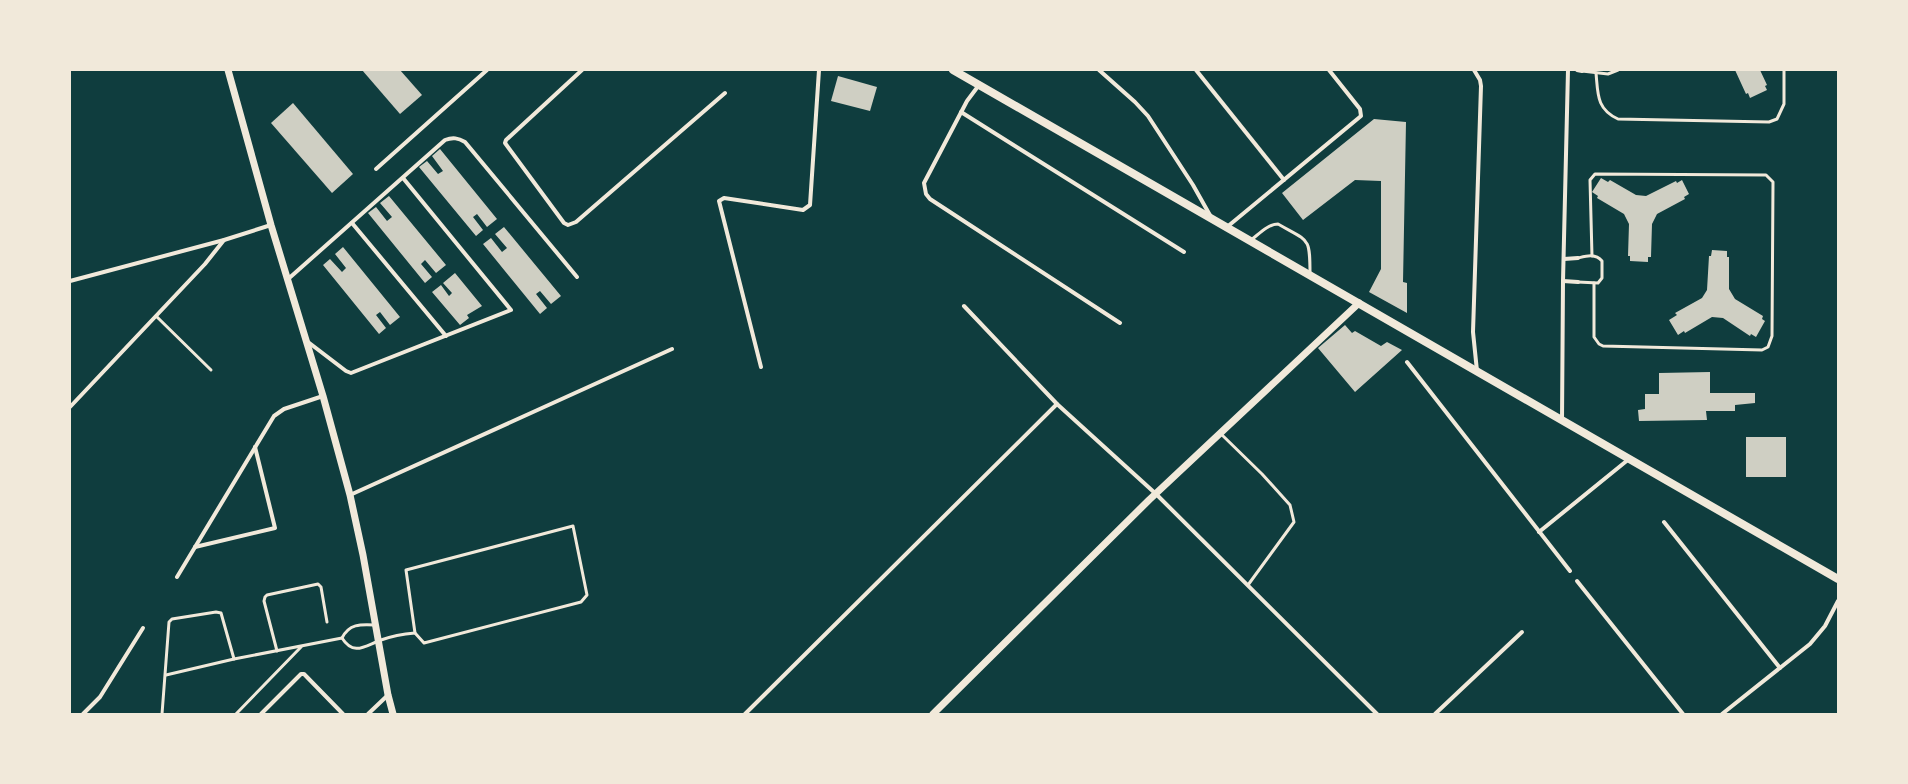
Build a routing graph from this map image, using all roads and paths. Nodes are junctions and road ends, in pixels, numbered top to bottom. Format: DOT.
graph roads {
  1 [pos="228,70"];
  2 [pos="487,70"];
  3 [pos="582,70"];
  4 [pos="819,70"];
  5 [pos="953,70"];
  6 [pos="1099,70"];
  7 [pos="1196,70"];
  8 [pos="1330,70"];
  9 [pos="1474,70"];
  10 [pos="1568,70"];
  11 [pos="1577,70"];
  12 [pos="1582,70"];
  13 [pos="1618,70"];
  14 [pos="1784,70"];
  15 [pos="1596,73"];
  16 [pos="979,85"];
  17 [pos="725,92"];
  18 [pos="961,112"];
  19 [pos="376,169"];
  20 [pos="403,178"];
  21 [pos="1284,180"];
  22 [pos="1212,219"];
  23 [pos="352,223"];
  24 [pos="271,225"];
  25 [pos="1226,227"];
  26 [pos="224,240"];
  27 [pos="1250,241"];
  28 [pos="1184,252"];
  29 [pos="1592,256"];
  30 [pos="1578,258"];
  31 [pos="1564,259"];
  32 [pos="1310,276"];
  33 [pos="577,278"];
  34 [pos="288,280"];
  35 [pos="70,281"];
  36 [pos="1563,281"];
  37 [pos="1578,282"];
  38 [pos="1594,283"];
  39 [pos="1359,303"];
  40 [pos="964,306"];
  41 [pos="156,316"];
  42 [pos="1120,323"];
  43 [pos="446,336"];
  44 [pos="306,340"];
  45 [pos="672,349"];
  46 [pos="1407,362"];
  47 [pos="761,367"];
  48 [pos="211,370"];
  49 [pos="1477,372"];
  50 [pos="323,396"];
  51 [pos="1057,404"];
  52 [pos="70,407"];
  53 [pos="1562,420"];
  54 [pos="1220,433"];
  55 [pos="255,447"];
  56 [pos="1629,459"];
  57 [pos="1156,494"];
  58 [pos="350,495"];
  59 [pos="1664,522"];
  60 [pos="1539,532"];
  61 [pos="195,547"];
  62 [pos="1570,572"];
  63 [pos="178,577"];
  64 [pos="1838,579"];
  65 [pos="1577,581"];
  66 [pos="1248,585"];
  67 [pos="1838,601"];
  68 [pos="327,622"];
  69 [pos="376,625"];
  70 [pos="143,628"];
  71 [pos="1522,632"];
  72 [pos="415,634"];
  73 [pos="342,638"];
  74 [pos="379,640"];
  75 [pos="301,647"];
  76 [pos="277,651"];
  77 [pos="234,659"];
  78 [pos="1780,668"];
  79 [pos="166,675"];
  80 [pos="388,695"];
  81 [pos="83,714"];
  82 [pos="162,714"];
  83 [pos="236,714"];
  84 [pos="261,714"];
  85 [pos="343,714"];
  86 [pos="368,714"];
  87 [pos="393,714"];
  88 [pos="745,714"];
  89 [pos="933,714"];
  90 [pos="1377,714"];
  91 [pos="1435,714"];
  92 [pos="1682,714"];
  93 [pos="1722,714"];
  1 -- 24 [label="street"];
  2 -- 19 [label="street"];
  3 -- 17 [label="street"];
  4 -- 47 [label="street"];
  5 -- 16 [label="main road"];
  6 -- 22 [label="street"];
  7 -- 21 [label="street"];
  8 -- 21 [label="street"];
  9 -- 49 [label="street"];
  10 -- 31 [label="street"];
  11 -- 12 [label="street"];
  12 -- 15 [label="lane"];
  13 -- 15 [label="lane"];
  14 -- 15 [label="lane"];
  16 -- 18 [label="street"];
  16 -- 22 [label="main road"];
  18 -- 28 [label="street"];
  18 -- 42 [label="street"];
  20 -- 23 [label="street"];
  20 -- 33 [label="street"];
  20 -- 43 [label="street"];
  21 -- 25 [label="street"];
  22 -- 25 [label="main road"];
  23 -- 34 [label="street"];
  23 -- 43 [label="street"];
  24 -- 26 [label="street"];
  24 -- 34 [label="street"];
  25 -- 27 [label="main road"];
  26 -- 35 [label="street"];
  26 -- 41 [label="street"];
  27 -- 32 [label="main road"];
  27 -- 32 [label="lane"];
  29 -- 30 [label="lane"];
  29 -- 38 [label="lane"];
  29 -- 38 [label="lane"];
  30 -- 31 [label="street"];
  31 -- 36 [label="street"];
  32 -- 39 [label="main road"];
  34 -- 44 [label="street"];
  36 -- 37 [label="street"];
  36 -- 53 [label="street"];
  37 -- 38 [label="lane"];
  39 -- 49 [label="main road"];
  39 -- 54 [label="street"];
  40 -- 51 [label="street"];
  41 -- 48 [label="lane"];
  41 -- 52 [label="street"];
  43 -- 44 [label="street"];
  44 -- 50 [label="street"];
  45 -- 58 [label="street"];
  46 -- 60 [label="street"];
  49 -- 53 [label="main road"];
  50 -- 55 [label="street"];
  50 -- 58 [label="street"];
  51 -- 57 [label="street"];
  51 -- 88 [label="street"];
  53 -- 56 [label="main road"];
  54 -- 57 [label="street"];
  54 -- 66 [label="lane"];
  55 -- 61 [label="street"];
  55 -- 61 [label="street"];
  56 -- 60 [label="street"];
  56 -- 64 [label="main road"];
  57 -- 66 [label="street"];
  57 -- 89 [label="street"];
  58 -- 69 [label="street"];
  59 -- 78 [label="street"];
  60 -- 62 [label="street"];
  61 -- 63 [label="street"];
  65 -- 92 [label="street"];
  66 -- 90 [label="street"];
  67 -- 78 [label="street"];
  68 -- 76 [label="lane"];
  69 -- 73 [label="lane"];
  69 -- 74 [label="street"];
  70 -- 81 [label="street"];
  71 -- 91 [label="street"];
  72 -- 72 [label="lane"];
  72 -- 74 [label="lane"];
  73 -- 74 [label="lane"];
  73 -- 75 [label="lane"];
  74 -- 80 [label="street"];
  75 -- 76 [label="lane"];
  75 -- 83 [label="lane"];
  76 -- 77 [label="lane"];
  77 -- 79 [label="lane"];
  77 -- 79 [label="lane"];
  78 -- 93 [label="street"];
  79 -- 82 [label="lane"];
  80 -- 86 [label="street"];
  80 -- 87 [label="street"];
  84 -- 85 [label="street"];
}
